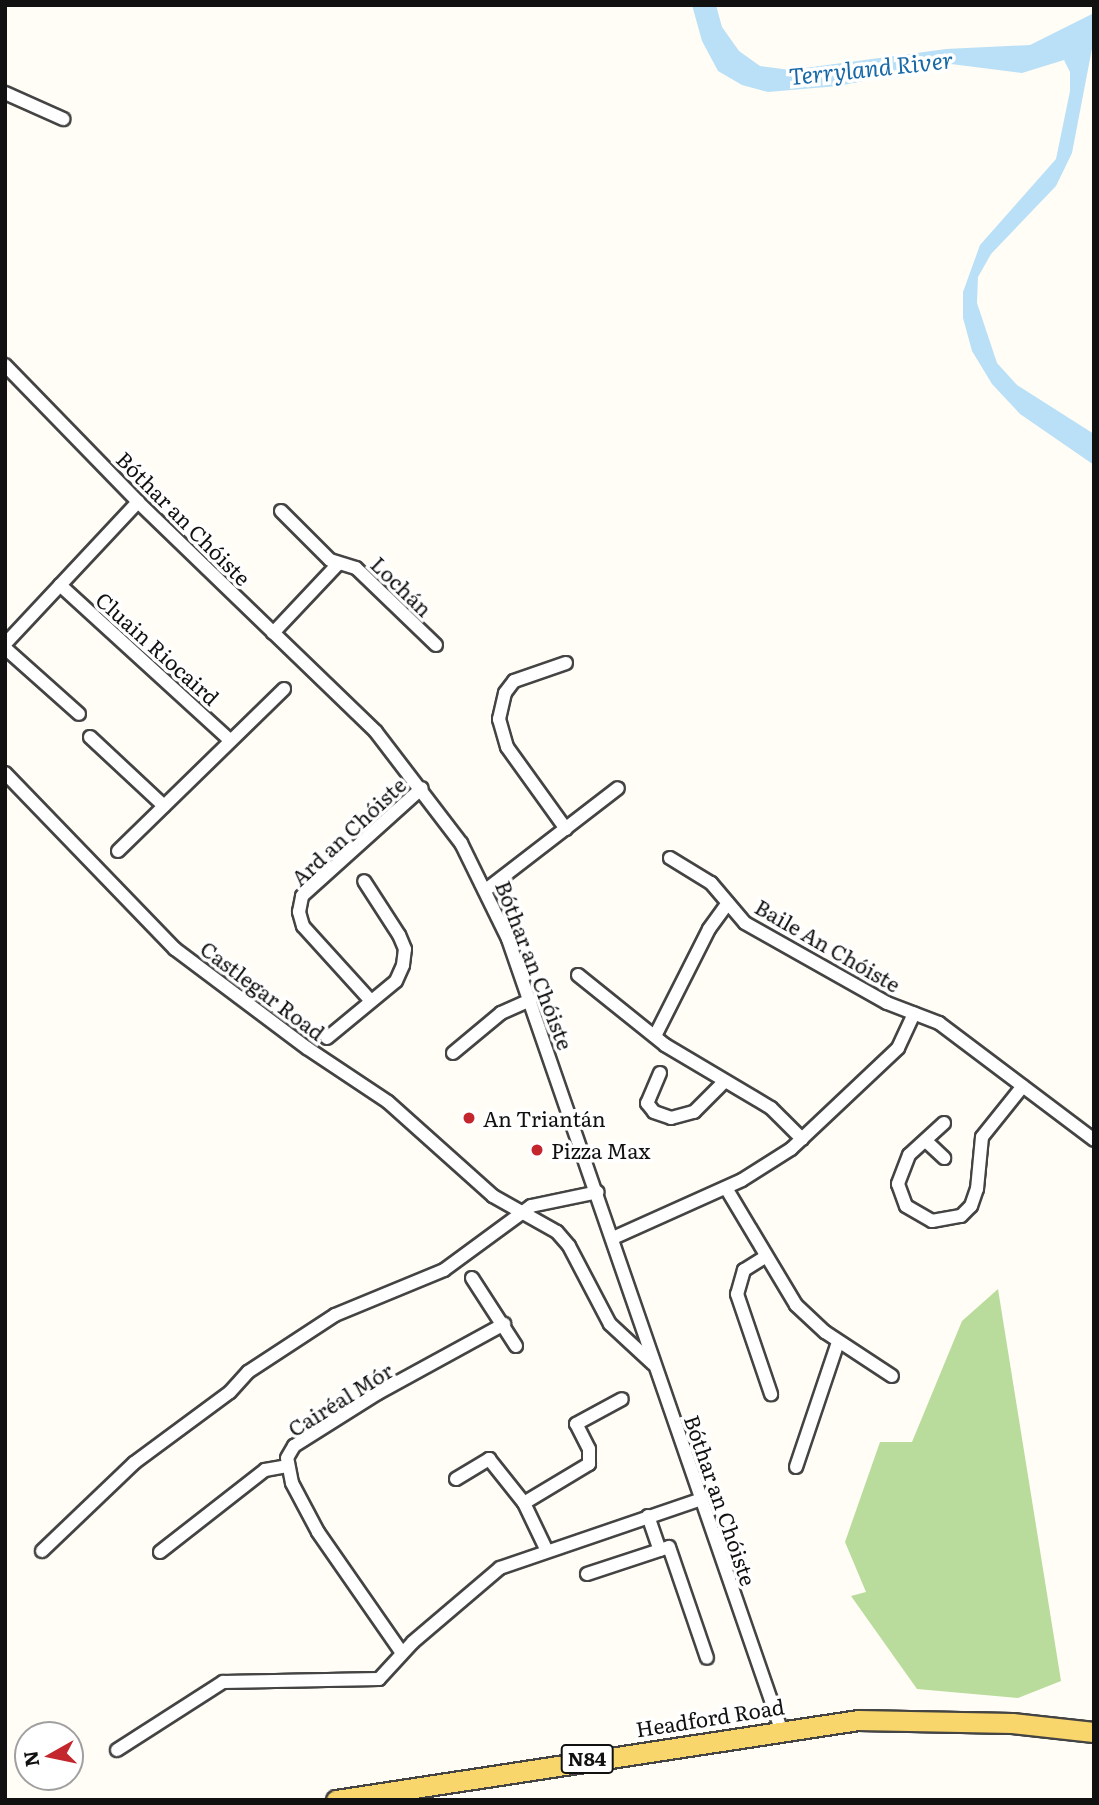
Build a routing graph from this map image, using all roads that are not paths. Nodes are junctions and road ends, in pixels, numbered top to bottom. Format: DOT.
graph roads {
  1 [pos="5,93"];
  2 [pos="63,119"];
  3 [pos="5,365"];
  4 [pos="138,502"];
  5 [pos="281,512"];
  6 [pos="338,564"];
  7 [pos="60,585"];
  8 [pos="273,633"];
  9 [pos="436,645"];
  10 [pos="5,646"];
  11 [pos="566,663"];
  12 [pos="284,689"];
  13 [pos="79,713"];
  14 [pos="90,737"];
  15 [pos="230,740"];
  16 [pos="5,773"];
  17 [pos="422,788"];
  18 [pos="618,788"];
  19 [pos="164,806"];
  20 [pos="566,829"];
  21 [pos="118,851"];
  22 [pos="670,858"];
  23 [pos="364,881"];
  24 [pos="487,890"];
  25 [pos="728,903"];
  26 [pos="578,975"];
  27 [pos="530,1000"];
  28 [pos="371,1001"];
  29 [pos="914,1014"];
  30 [pos="655,1036"];
  31 [pos="327,1038"];
  32 [pos="453,1053"];
  33 [pos="660,1073"];
  34 [pos="724,1082"];
  35 [pos="1023,1086"];
  36 [pos="944,1123"];
  37 [pos="802,1139"];
  38 [pos="1094,1140"];
  39 [pos="926,1141"];
  40 [pos="944,1158"];
  41 [pos="726,1188"];
  42 [pos="598,1192"];
  43 [pos="519,1211"];
  44 [pos="612,1238"];
  45 [pos="765,1257"];
  46 [pos="472,1278"];
  47 [pos="504,1324"];
  48 [pos="838,1342"];
  49 [pos="516,1346"];
  50 [pos="653,1364"];
  51 [pos="892,1376"];
  52 [pos="771,1394"];
  53 [pos="622,1399"];
  54 [pos="287,1466"];
  55 [pos="796,1466"];
  56 [pos="456,1479"];
  57 [pos="701,1499"];
  58 [pos="524,1503"];
  59 [pos="648,1516"];
  60 [pos="546,1549"];
  61 [pos="42,1550"];
  62 [pos="660,1550"];
  63 [pos="160,1552"];
  64 [pos="587,1574"];
  65 [pos="402,1653"];
  66 [pos="707,1658"];
  67 [pos="781,1728"];
  68 [pos="1094,1732"];
  69 [pos="117,1750"];
  70 [pos="336,1800"];
  1 -- 2 [label="street"];
  3 -- 4 [label="street, Bóthar an Chóiste"];
  4 -- 7 [label="street"];
  4 -- 8 [label="street, Bóthar an Chóiste"];
  5 -- 6 [label="street, Lochán"];
  6 -- 8 [label="street, Lochán"];
  6 -- 9 [label="street, Lochán"];
  7 -- 10 [label="street"];
  7 -- 15 [label="street, Cluain Riocaird"];
  8 -- 17 [label="street, Bóthar an Chóiste"];
  10 -- 13 [label="street"];
  11 -- 20 [label="street"];
  12 -- 15 [label="street"];
  14 -- 19 [label="street"];
  15 -- 19 [label="street"];
  16 -- 43 [label="street, Castlegar Road"];
  17 -- 24 [label="street, Bóthar an Chóiste"];
  17 -- 28 [label="street, Ard an Chóiste"];
  18 -- 20 [label="street"];
  19 -- 21 [label="street"];
  20 -- 24 [label="street"];
  22 -- 25 [label="street, Baile An Chóiste"];
  23 -- 28 [label="street"];
  24 -- 27 [label="street, Bóthar an Chóiste"];
  25 -- 29 [label="street, Baile An Chóiste"];
  25 -- 30 [label="street, Baile An Chóiste"];
  26 -- 30 [label="street"];
  27 -- 32 [label="street"];
  27 -- 42 [label="street, Bóthar an Chóiste"];
  28 -- 31 [label="street"];
  29 -- 35 [label="street, Baile An Chóiste"];
  29 -- 37 [label="street, Baile An Chóiste"];
  30 -- 34 [label="street"];
  33 -- 34 [label="street"];
  34 -- 37 [label="street"];
  35 -- 38 [label="street, Baile An Chóiste"];
  35 -- 39 [label="street"];
  36 -- 39 [label="street"];
  37 -- 41 [label="street, Baile An Chóiste"];
  39 -- 40 [label="street"];
  41 -- 44 [label="street, Baile An Chóiste"];
  41 -- 45 [label="street"];
  42 -- 43 [label="street"];
  42 -- 44 [label="street, Bóthar an Chóiste"];
  43 -- 50 [label="street, Castlegar Road"];
  43 -- 61 [label="street"];
  44 -- 50 [label="street, Bóthar an Chóiste"];
  45 -- 48 [label="street"];
  45 -- 52 [label="street"];
  46 -- 47 [label="street"];
  47 -- 49 [label="street"];
  47 -- 54 [label="street, Cairéal Mór"];
  48 -- 51 [label="street"];
  48 -- 55 [label="street"];
  50 -- 57 [label="street, Bóthar an Chóiste"];
  53 -- 58 [label="street"];
  54 -- 63 [label="street"];
  54 -- 65 [label="street, Cairéal Mór"];
  56 -- 58 [label="street"];
  57 -- 59 [label="street"];
  57 -- 67 [label="street, Bóthar an Chóiste"];
  58 -- 60 [label="street"];
  59 -- 60 [label="street"];
  59 -- 62 [label="street"];
  60 -- 65 [label="street"];
  62 -- 64 [label="street"];
  62 -- 66 [label="street"];
  65 -- 69 [label="street"];
  67 -- 68 [label="main road, Headford Road / N84"];
  67 -- 70 [label="main road, Headford Road / N84"];
}
